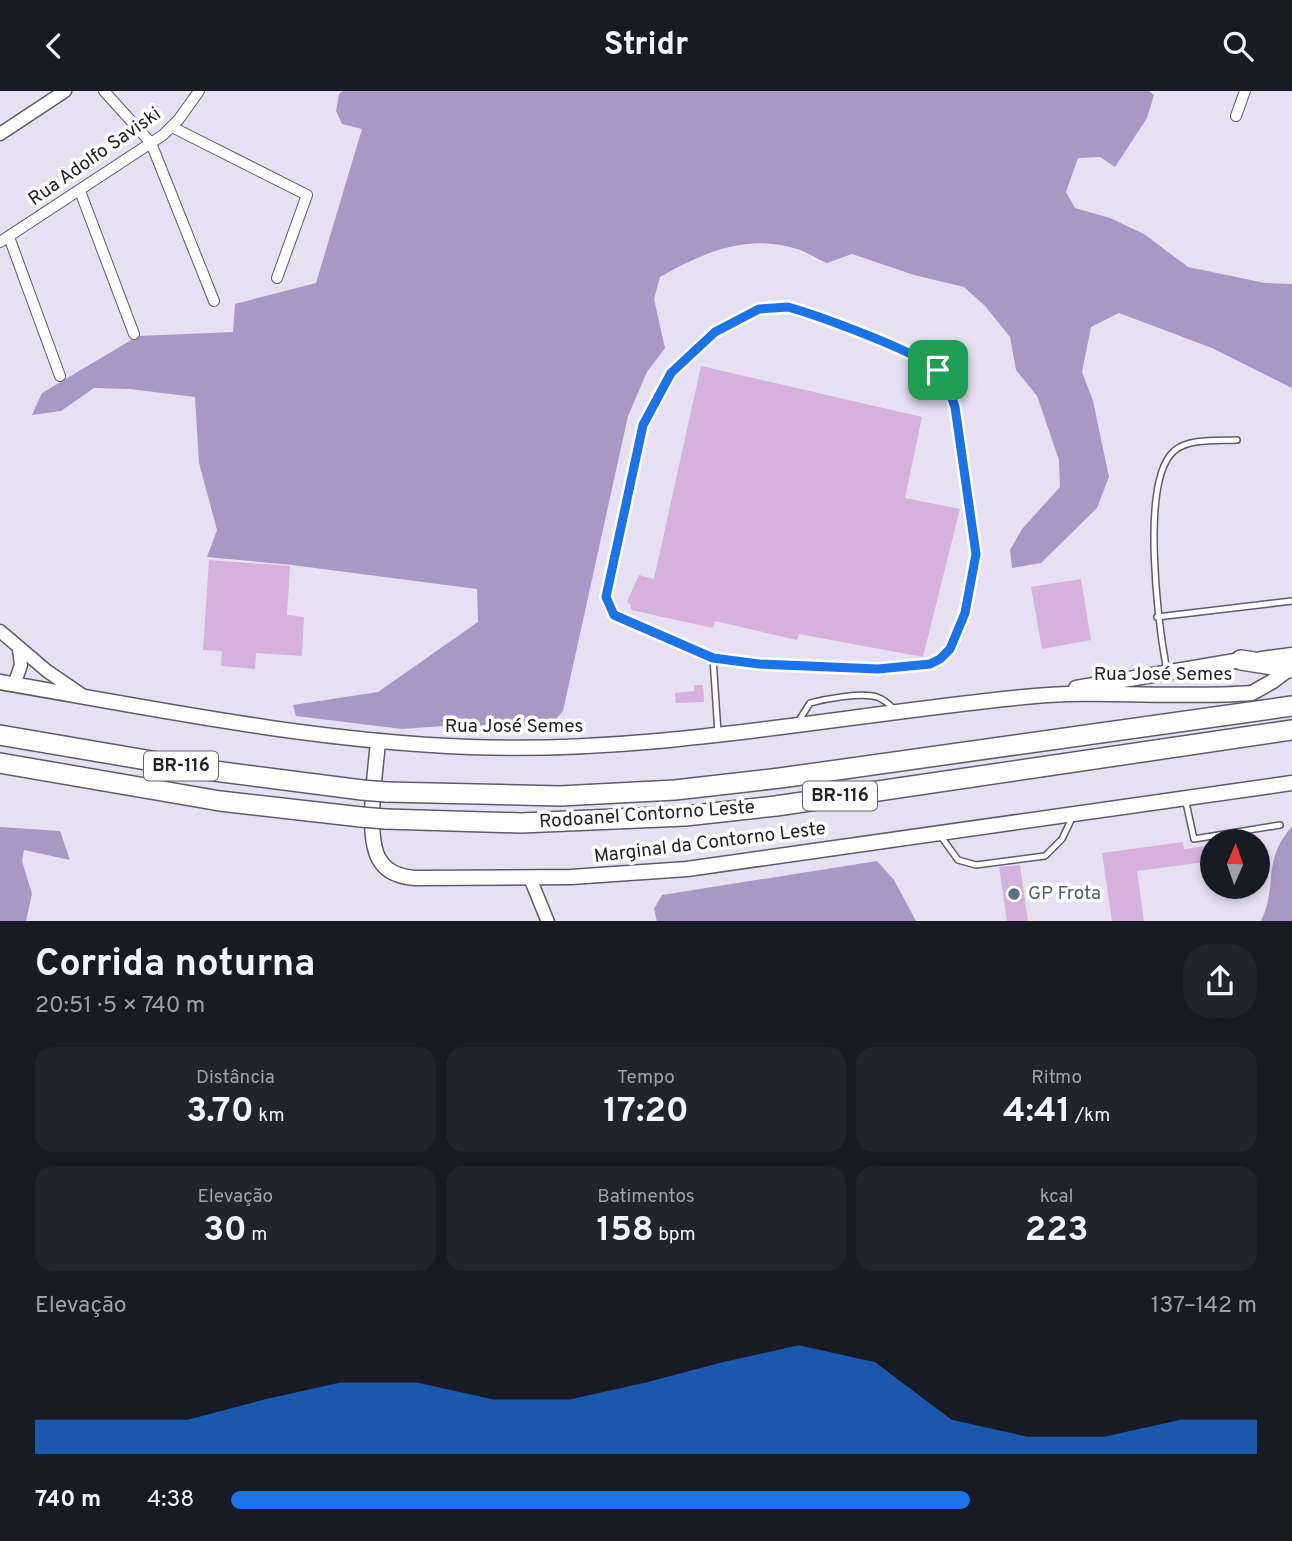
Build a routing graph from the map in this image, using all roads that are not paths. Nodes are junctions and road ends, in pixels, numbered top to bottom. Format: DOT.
graph roads {
  1 [pos="65,91"];
  2 [pos="104,91"];
  3 [pos="199,91"];
  4 [pos="1245,91"];
  5 [pos="1236,116"];
  6 [pos="172,127"];
  7 [pos="0,134"];
  8 [pos="151,143"];
  9 [pos="80,191"];
  10 [pos="4,239"];
  11 [pos="277,278"];
  12 [pos="214,301"];
  13 [pos="134,334"];
  14 [pos="60,376"];
  15 [pos="1237,440"];
  16 [pos="1292,601"];
  17 [pos="1157,617"];
  18 [pos="0,631"];
  19 [pos="19,649"];
  20 [pos="713,658"];
  21 [pos="1241,660"];
  22 [pos="1291,664"];
  23 [pos="1167,671"];
  24 [pos="7,684"];
  25 [pos="1261,689"];
  26 [pos="1030,696"];
  27 [pos="85,697"];
  28 [pos="1292,706"];
  29 [pos="898,711"];
  30 [pos="797,725"];
  31 [pos="1292,730"];
  32 [pos="0,735"];
  33 [pos="718,736"];
  34 [pos="379,741"];
  35 [pos="0,763"];
  36 [pos="1292,783"];
  37 [pos="1185,798"];
  38 [pos="1074,814"];
  39 [pos="1280,825"];
  40 [pos="939,833"];
  41 [pos="530,878"];
  42 [pos="548,921"];
  1 -- 7 [label="street"];
  2 -- 8 [label="street"];
  3 -- 6 [label="street, Rua Adolfo Saviski"];
  4 -- 5 [label="street"];
  6 -- 8 [label="street, Rua Adolfo Saviski"];
  6 -- 11 [label="street"];
  8 -- 9 [label="street, Rua Adolfo Saviski"];
  8 -- 12 [label="street"];
  9 -- 10 [label="street, Rua Adolfo Saviski"];
  9 -- 13 [label="street"];
  10 -- 14 [label="street"];
  15 -- 17 [label="lane"];
  16 -- 17 [label="lane"];
  17 -- 23 [label="lane"];
  18 -- 19 [label="street"];
  19 -- 24 [label="street"];
  19 -- 27 [label="street"];
  20 -- 20 [label="lane"];
  20 -- 33 [label="lane"];
  21 -- 22 [label="highway"];
  21 -- 23 [label="main road, Rua José Semes"];
  21 -- 25 [label="main road"];
  22 -- 25 [label="main road, Rua José Semes"];
  23 -- 26 [label="main road, Rua José Semes"];
  24 -- 27 [label="main road, Rua José Semes"];
  25 -- 26 [label="main road, Rua José Semes"];
  26 -- 29 [label="main road, Rua José Semes"];
  27 -- 34 [label="main road, Rua José Semes"];
  28 -- 32 [label="highway, Rodoanel Contorno Leste / BR-116, bridge"];
  29 -- 30 [label="main road, Rua José Semes"];
  29 -- 30 [label="lane"];
  30 -- 33 [label="main road, Rua José Semes"];
  31 -- 35 [label="highway, Rodoanel Contorno Leste / BR-116, bridge"];
  33 -- 34 [label="main road, Rua José Semes"];
  34 -- 41 [label="main road, Marginal da Contorno Leste"];
  36 -- 37 [label="main road, Marginal da Contorno Leste"];
  37 -- 38 [label="main road, Marginal da Contorno Leste"];
  37 -- 39 [label="lane"];
  38 -- 40 [label="main road, Marginal da Contorno Leste"];
  38 -- 40 [label="lane"];
  40 -- 41 [label="main road, Marginal da Contorno Leste"];
  41 -- 42 [label="street"];
}
